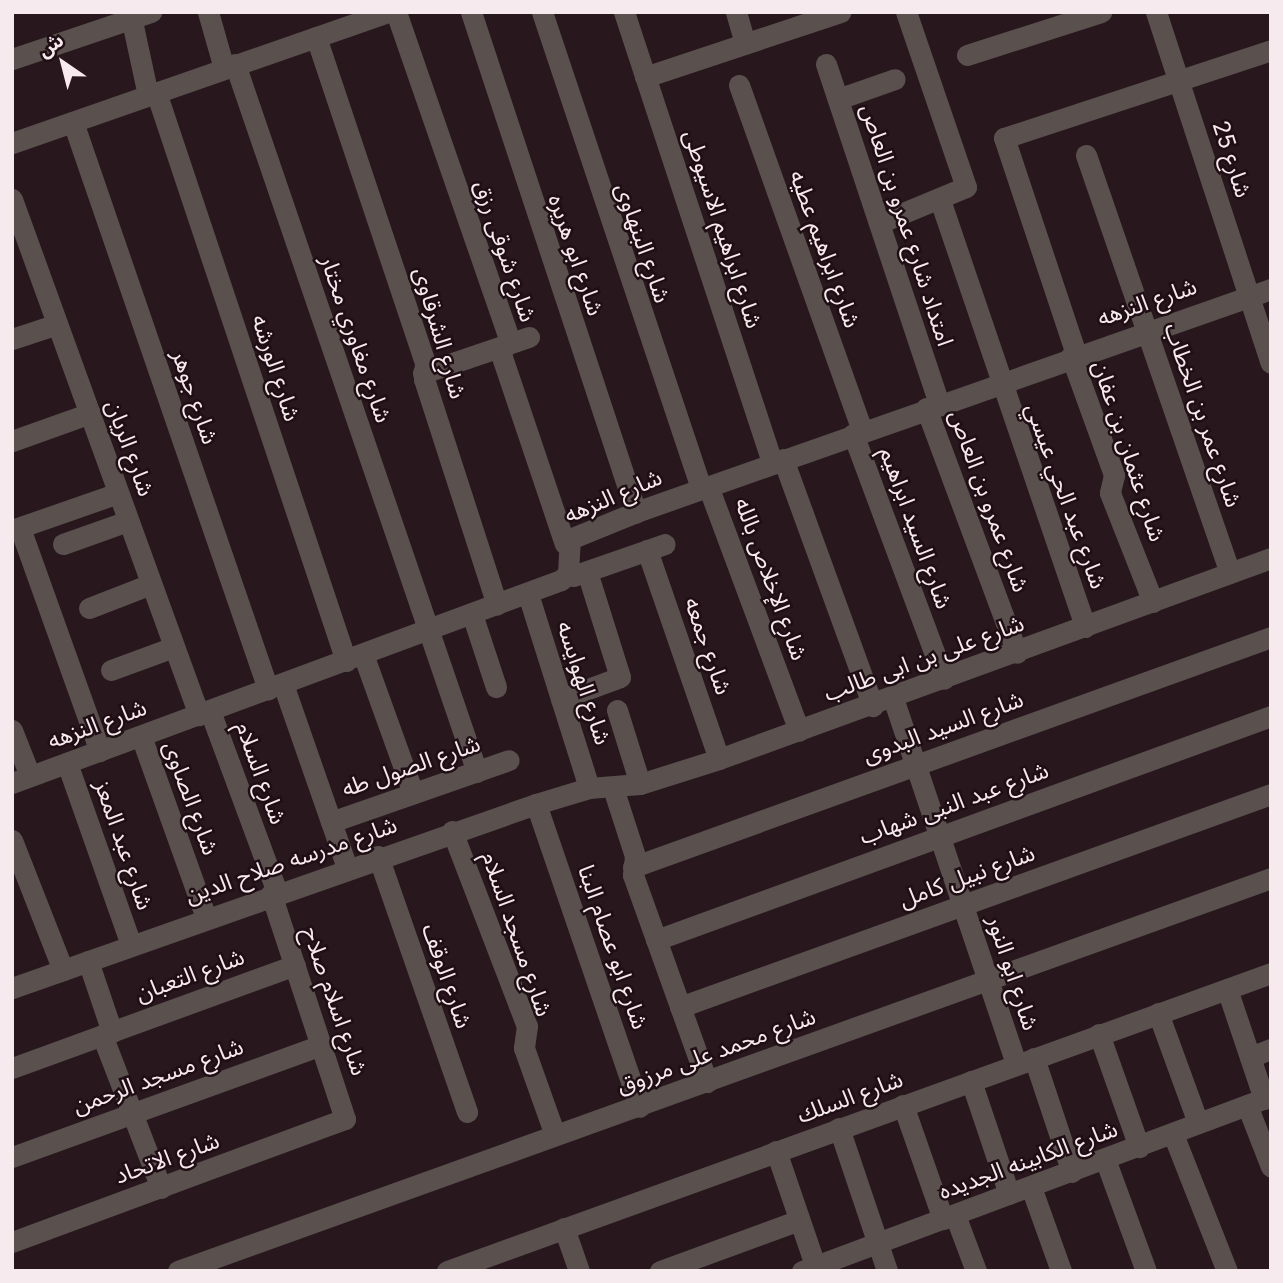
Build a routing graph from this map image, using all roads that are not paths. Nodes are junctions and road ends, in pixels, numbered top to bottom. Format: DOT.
graph roads {
  1 [pos="151,12"];
  2 [pos="208,12"];
  3 [pos="388,12"];
  4 [pos="396,12"];
  5 [pos="471,12"];
  6 [pos="542,12"];
  7 [pos="624,12"];
  8 [pos="736,12"];
  9 [pos="840,12"];
  10 [pos="906,12"];
  11 [pos="1101,12"];
  12 [pos="1156,12"];
  13 [pos="130,16"];
  14 [pos="316,37"];
  15 [pos="745,44"];
  16 [pos="1271,50"];
  17 [pos="967,55"];
  18 [pos="12,59"];
  19 [pos="826,64"];
  20 [pos="229,66"];
  21 [pos="645,77"];
  22 [pos="895,79"];
  23 [pos="1178,80"];
  24 [pos="739,85"];
  25 [pos="152,94"];
  26 [pos="838,99"];
  27 [pos="73,121"];
  28 [pos="12,143"];
  29 [pos="1086,155"];
  30 [pos="12,199"];
  31 [pos="940,200"];
  32 [pos="879,223"];
  33 [pos="19,241"];
  34 [pos="1271,289"];
  35 [pos="1249,296"];
  36 [pos="57,324"];
  37 [pos="1145,329"];
  38 [pos="529,337"];
  39 [pos="12,339"];
  40 [pos="502,347"];
  41 [pos="1074,355"];
  42 [pos="1271,363"];
  43 [pos="423,373"];
  44 [pos="998,382"];
  45 [pos="933,405"];
  46 [pos="90,413"];
  47 [pos="858,432"];
  48 [pos="12,441"];
  49 [pos="778,461"];
  50 [pos="704,487"];
  51 [pos="118,493"];
  52 [pos="636,512"];
  53 [pos="128,521"];
  54 [pos="16,529"];
  55 [pos="63,544"];
  56 [pos="565,544"];
  57 [pos="1271,558"];
  58 [pos="577,573"];
  59 [pos="1230,573"];
  60 [pos="151,584"];
  61 [pos="528,594"];
  62 [pos="1153,602"];
  63 [pos="497,605"];
  64 [pos="89,608"];
  65 [pos="472,614"];
  66 [pos="1085,627"];
  67 [pos="428,631"];
  68 [pos="1271,637"];
  69 [pos="174,647"];
  70 [pos="1017,653"];
  71 [pos="354,658"];
  72 [pos="111,670"];
  73 [pos="944,679"];
  74 [pos="275,686"];
  75 [pos="496,687"];
  76 [pos="561,699"];
  77 [pos="883,702"];
  78 [pos="617,710"];
  79 [pos="204,713"];
  80 [pos="1271,716"];
  81 [pos="12,730"];
  82 [pos="799,731"];
  83 [pos="141,736"];
  84 [pos="100,751"];
  85 [pos="719,759"];
  86 [pos="509,760"];
  87 [pos="67,763"];
  88 [pos="915,765"];
  89 [pos="477,772"];
  90 [pos="21,780"];
  91 [pos="640,783"];
  92 [pos="589,788"];
  93 [pos="613,788"];
  94 [pos="413,793"];
  95 [pos="1271,794"];
  96 [pos="536,804"];
  97 [pos="331,822"];
  98 [pos="452,831"];
  99 [pos="939,837"];
  100 [pos="12,841"];
  101 [pos="378,856"];
  102 [pos="633,867"];
  103 [pos="346,868"];
  104 [pos="1271,878"];
  105 [pos="274,893"];
  106 [pos="962,905"];
  107 [pos="206,918"];
  108 [pos="656,940"];
  109 [pos="131,945"];
  110 [pos="88,961"];
  111 [pos="295,965"];
  112 [pos="63,970"];
  113 [pos="1271,972"];
  114 [pos="988,983"];
  115 [pos="12,988"];
  116 [pos="1227,989"];
  117 [pos="680,1007"];
  118 [pos="1158,1013"];
  119 [pos="107,1034"];
  120 [pos="1099,1034"];
  121 [pos="322,1045"];
  122 [pos="1271,1049"];
  123 [pos="1250,1057"];
  124 [pos="1025,1061"];
  125 [pos="12,1068"];
  126 [pos="971,1081"];
  127 [pos="707,1083"];
  128 [pos="1261,1100"];
  129 [pos="903,1105"];
  130 [pos="640,1107"];
  131 [pos="467,1112"];
  132 [pos="132,1113"];
  133 [pos="340,1123"];
  134 [pos="1198,1123"];
  135 [pos="839,1128"];
  136 [pos="1173,1134"];
  137 [pos="555,1135"];
  138 [pos="1139,1147"];
  139 [pos="776,1152"];
  140 [pos="12,1157"];
  141 [pos="1105,1159"];
  142 [pos="1271,1167"];
  143 [pos="1072,1172"];
  144 [pos="1031,1187"];
  145 [pos="161,1188"];
  146 [pos="1009,1194"];
  147 [pos="949,1217"];
  148 [pos="799,1220"];
  149 [pos="564,1228"];
  150 [pos="12,1242"];
  151 [pos="877,1243"];
  152 [pos="494,1263"];
  153 [pos="811,1269"];
  154 [pos="178,1271"];
  155 [pos="447,1271"];
  156 [pos="579,1271"];
  157 [pos="660,1271"];
  158 [pos="887,1271"];
  159 [pos="976,1271"];
  160 [pos="1061,1271"];
  161 [pos="1146,1271"];
  162 [pos="1227,1271"];
  1 -- 13 [label="street"];
  2 -- 20 [label="street, شارع مغاوري مختار"];
  3 -- 14 [label="street"];
  4 -- 40 [label="street, شارع شوقى رزق"];
  5 -- 52 [label="street, شارع ابو هريره"];
  6 -- 50 [label="street, شارع البنهاوى"];
  7 -- 21 [label="street, شارع ابراهيم الاسيوطى"];
  8 -- 15 [label="street"];
  9 -- 15 [label="street"];
  10 -- 31 [label="street"];
  11 -- 17 [label="street"];
  12 -- 23 [label="street, شارع 25"];
  13 -- 18 [label="street"];
  13 -- 25 [label="street, شارع الورشه"];
  14 -- 20 [label="street"];
  14 -- 43 [label="street, شارع الشرقاوى"];
  15 -- 21 [label="street"];
  16 -- 23 [label="street"];
  19 -- 26 [label="street, امتداد شارع عمرو بن العاص"];
  20 -- 25 [label="street"];
  20 -- 67 [label="street, شارع مغاوري مختار"];
  21 -- 49 [label="street, شارع ابراهيم الاسيوطى"];
  22 -- 26 [label="street"];
  23 -- 35 [label="street, شارع 25"];
  23 -- 41 [label="street, شارع عثمان بن عفان"];
  24 -- 47 [label="street, شارع ابراهيم عطيه"];
  25 -- 27 [label="street"];
  25 -- 71 [label="street, شارع الورشه"];
  26 -- 32 [label="street, امتداد شارع عمرو بن العاص"];
  27 -- 28 [label="street"];
  27 -- 74 [label="street, شارع جوهر"];
  29 -- 37 [label="street, شارع عمر بن الخطاب"];
  30 -- 33 [label="street, شارع الريان"];
  31 -- 32 [label="street"];
  31 -- 44 [label="street, شارع عبد الحي عيسي"];
  32 -- 45 [label="street, امتداد شارع عمرو بن العاص"];
  33 -- 36 [label="street, شارع الريان"];
  34 -- 35 [label="street, شارع النزهه"];
  35 -- 37 [label="street, شارع النزهه"];
  35 -- 42 [label="street, شارع 25"];
  36 -- 39 [label="street"];
  36 -- 46 [label="street, شارع الريان"];
  37 -- 41 [label="street, شارع النزهه"];
  37 -- 59 [label="street, شارع عمر بن الخطاب"];
  38 -- 40 [label="street"];
  40 -- 43 [label="street"];
  40 -- 56 [label="street, شارع شوقى رزق"];
  41 -- 44 [label="street, شارع النزهه"];
  41 -- 62 [label="street, شارع عثمان بن عفان"];
  43 -- 63 [label="street, شارع الشرقاوى"];
  44 -- 45 [label="street, شارع النزهه"];
  44 -- 66 [label="street, شارع عبد الحي عيسي"];
  45 -- 47 [label="street, شارع النزهه"];
  45 -- 70 [label="street, شارع عمرو بن العاص"];
  46 -- 48 [label="street"];
  46 -- 51 [label="street, شارع الريان"];
  47 -- 49 [label="street, شارع النزهه"];
  47 -- 73 [label="street, شارع السيد ابراهيم"];
  49 -- 50 [label="street, شارع النزهه"];
  49 -- 77 [label="street, شارع ابراهيم الاسيوطى"];
  50 -- 52 [label="street, شارع النزهه"];
  50 -- 82 [label="street, شارع الإخلاص بالله"];
  51 -- 53 [label="street, شارع الريان"];
  51 -- 54 [label="street"];
  52 -- 56 [label="street, شارع النزهه"];
  53 -- 55 [label="street"];
  53 -- 60 [label="street, شارع الريان"];
  54 -- 84 [label="street"];
  56 -- 58 [label="street, شارع النزهه"];
  57 -- 59 [label="street, شارع على بن ابى طالب"];
  58 -- 61 [label="street, شارع النزهه"];
  58 -- 76 [label="street"];
  58 -- 85 [label="street, شارع جمعه"];
  59 -- 62 [label="street, شارع على بن ابى طالب"];
  60 -- 64 [label="street"];
  60 -- 69 [label="street, شارع الريان"];
  61 -- 63 [label="street, شارع النزهه"];
  61 -- 76 [label="street, شارع الهوايسه"];
  62 -- 66 [label="street, شارع على بن ابى طالب"];
  63 -- 65 [label="street, شارع النزهه"];
  65 -- 67 [label="street, شارع النزهه"];
  65 -- 75 [label="street"];
  66 -- 70 [label="street, شارع على بن ابى طالب"];
  67 -- 71 [label="street, شارع النزهه"];
  67 -- 89 [label="street, شارع مغاوري مختار"];
  68 -- 88 [label="street, شارع السيد البدوى"];
  69 -- 72 [label="street"];
  69 -- 79 [label="street, شارع الريان"];
  70 -- 73 [label="street, شارع على بن ابى طالب"];
  71 -- 74 [label="street, شارع النزهه"];
  71 -- 94 [label="street, شارع الورشه"];
  73 -- 77 [label="street, شارع على بن ابى طالب"];
  74 -- 79 [label="street, شارع النزهه"];
  74 -- 97 [label="street, شارع جوهر"];
  76 -- 92 [label="street, شارع الهوايسه"];
  77 -- 82 [label="street, شارع على بن ابى طالب"];
  77 -- 88 [label="street, شارع ابو النور"];
  78 -- 91 [label="street"];
  79 -- 83 [label="street, شارع النزهه"];
  79 -- 105 [label="street, شارع السلام"];
  80 -- 99 [label="street, شارع عبد النبى شهاب"];
  81 -- 90 [label="street"];
  82 -- 85 [label="street, شارع على بن ابى طالب"];
  83 -- 84 [label="street, شارع النزهه"];
  83 -- 107 [label="street, شارع الصاوى"];
  84 -- 87 [label="street, شارع النزهه"];
  85 -- 91 [label="street, شارع على بن ابى طالب"];
  86 -- 89 [label="street, شارع الصول طه"];
  87 -- 90 [label="street, شارع النزهه"];
  87 -- 109 [label="street, شارع عبد المعز"];
  88 -- 99 [label="street, شارع ابو النور"];
  88 -- 102 [label="street, شارع السيد البدوى"];
  89 -- 94 [label="street, شارع الصول طه"];
  91 -- 93 [label="street, شارع على بن ابى طالب"];
  92 -- 93 [label="street, شارع على بن ابى طالب"];
  92 -- 96 [label="street, شارع مدرسه صلاح الدين"];
  93 -- 102 [label="street"];
  94 -- 97 [label="street, شارع الصول طه"];
  95 -- 106 [label="street, شارع نبيل كامل"];
  96 -- 98 [label="street, شارع مدرسه صلاح الدين"];
  96 -- 130 [label="street, شارع ابو عصام البنا"];
  97 -- 103 [label="street, شارع جوهر"];
  98 -- 101 [label="street, شارع مدرسه صلاح الدين"];
  98 -- 137 [label="street, شارع مسجد السلام"];
  99 -- 106 [label="street, شارع ابو النور"];
  99 -- 108 [label="street, شارع عبد النبى شهاب"];
  100 -- 112 [label="street"];
  101 -- 103 [label="street, شارع مدرسه صلاح الدين"];
  101 -- 131 [label="street, شارع الوقف"];
  102 -- 108 [label="street"];
  103 -- 105 [label="street, شارع مدرسه صلاح الدين"];
  104 -- 114 [label="street, شارع محمد على مرزوق"];
  105 -- 107 [label="street, شارع مدرسه صلاح الدين"];
  105 -- 111 [label="street, شارع اسلام صلاح"];
  106 -- 114 [label="street, شارع ابو النور"];
  106 -- 117 [label="street, شارع نبيل كامل"];
  107 -- 109 [label="street, شارع مدرسه صلاح الدين"];
  108 -- 117 [label="street"];
  109 -- 110 [label="street, شارع مدرسه صلاح الدين"];
  110 -- 112 [label="street, شارع مدرسه صلاح الدين"];
  110 -- 119 [label="street"];
  111 -- 119 [label="street, شارع التعبان"];
  111 -- 121 [label="street, شارع اسلام صلاح"];
  112 -- 115 [label="street, شارع مدرسه صلاح الدين"];
  113 -- 116 [label="street, شارع السلك"];
  114 -- 124 [label="street, شارع ابو النور"];
  114 -- 127 [label="street, شارع محمد على مرزوق"];
  116 -- 118 [label="street, شارع السلك"];
  116 -- 123 [label="street"];
  117 -- 127 [label="street"];
  118 -- 120 [label="street, شارع السلك"];
  118 -- 134 [label="street"];
  119 -- 125 [label="street, شارع التعبان"];
  119 -- 132 [label="street"];
  120 -- 124 [label="street, شارع السلك"];
  120 -- 138 [label="street"];
  121 -- 132 [label="street, شارع مسجد الرحمن"];
  121 -- 133 [label="street, شارع اسلام صلاح"];
  122 -- 123 [label="street"];
  123 -- 128 [label="street"];
  124 -- 126 [label="street, شارع السلك"];
  124 -- 143 [label="street, شارع ابو النور"];
  126 -- 129 [label="street, شارع السلك"];
  126 -- 146 [label="street"];
  127 -- 130 [label="street, شارع محمد على مرزوق"];
  128 -- 134 [label="street, شارع الكابينه الجديده"];
  128 -- 142 [label="street"];
  129 -- 135 [label="street, شارع السلك"];
  129 -- 147 [label="street"];
  130 -- 137 [label="street, شارع محمد على مرزوق"];
  132 -- 140 [label="street, شارع مسجد الرحمن"];
  132 -- 145 [label="street"];
  133 -- 145 [label="street, شارع الاتحاد"];
  134 -- 136 [label="street, شارع الكابينه الجديده"];
  135 -- 139 [label="street, شارع السلك"];
  135 -- 151 [label="street"];
  136 -- 138 [label="street, شارع الكابينه الجديده"];
  136 -- 162 [label="street"];
  137 -- 154 [label="street, شارع محمد على مرزوق"];
  138 -- 141 [label="street, شارع الكابينه الجديده"];
  139 -- 148 [label="street"];
  139 -- 149 [label="street, شارع السلك"];
  141 -- 143 [label="street, شارع الكابينه الجديده"];
  141 -- 161 [label="street"];
  143 -- 144 [label="street, شارع الكابينه الجديده"];
  144 -- 146 [label="street, شارع الكابينه الجديده"];
  144 -- 160 [label="street"];
  145 -- 150 [label="street, شارع الاتحاد"];
  146 -- 147 [label="street, شارع الكابينه الجديده"];
  147 -- 151 [label="street, شارع الكابينه الجديده"];
  147 -- 159 [label="street"];
  148 -- 153 [label="street"];
  148 -- 157 [label="street"];
  149 -- 152 [label="street, شارع السلك"];
  149 -- 156 [label="street"];
  151 -- 153 [label="street, شارع الكابينه الجديده"];
  151 -- 158 [label="street"];
  152 -- 155 [label="street, شارع السلك"];
}
